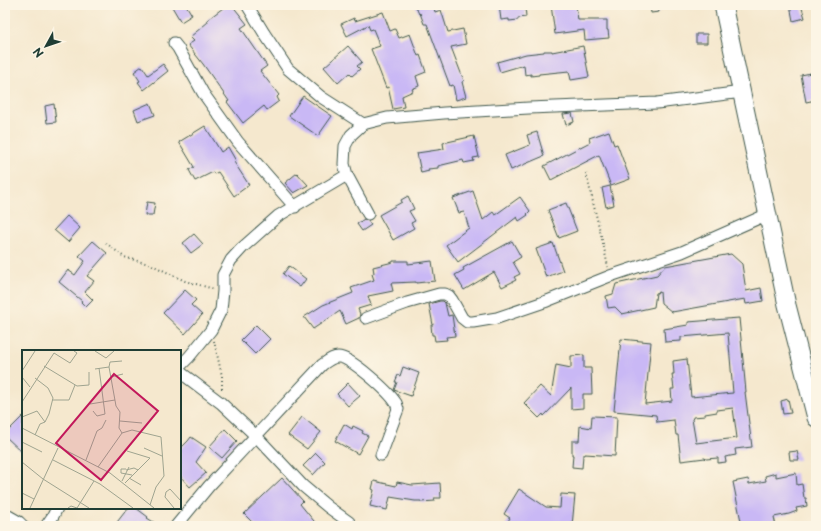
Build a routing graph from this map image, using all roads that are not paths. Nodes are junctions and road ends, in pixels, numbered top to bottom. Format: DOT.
graph roads {
  1 [pos="247,5"];
  2 [pos="723,5"];
  3 [pos="732,5"];
  4 [pos="174,43"];
  5 [pos="742,92"];
  6 [pos="364,124"];
  7 [pos="347,175"];
  8 [pos="295,207"];
  9 [pos="368,214"];
  10 [pos="768,214"];
  11 [pos="366,318"];
  12 [pos="181,365"];
  13 [pos="181,373"];
  14 [pos="816,383"];
  15 [pos="816,418"];
  16 [pos="256,436"];
  17 [pos="382,455"];
  18 [pos="56,509"];
  19 [pos="5,514"];
  20 [pos="349,522"];
  21 [pos="24,526"];
  22 [pos="46,526"];
  23 [pos="176,526"];
  1 -- 6 [label="street"];
  2 -- 5 [label="main road"];
  3 -- 14 [label="main road"];
  4 -- 8 [label="street"];
  5 -- 6 [label="street"];
  5 -- 10 [label="main road"];
  6 -- 7 [label="street"];
  7 -- 8 [label="street"];
  7 -- 9 [label="street"];
  8 -- 12 [label="street"];
  10 -- 11 [label="street"];
  10 -- 15 [label="main road"];
  13 -- 16 [label="street"];
  16 -- 17 [label="street"];
  16 -- 20 [label="street"];
  16 -- 23 [label="street"];
  18 -- 22 [label="street"];
  19 -- 21 [label="street"];
}
